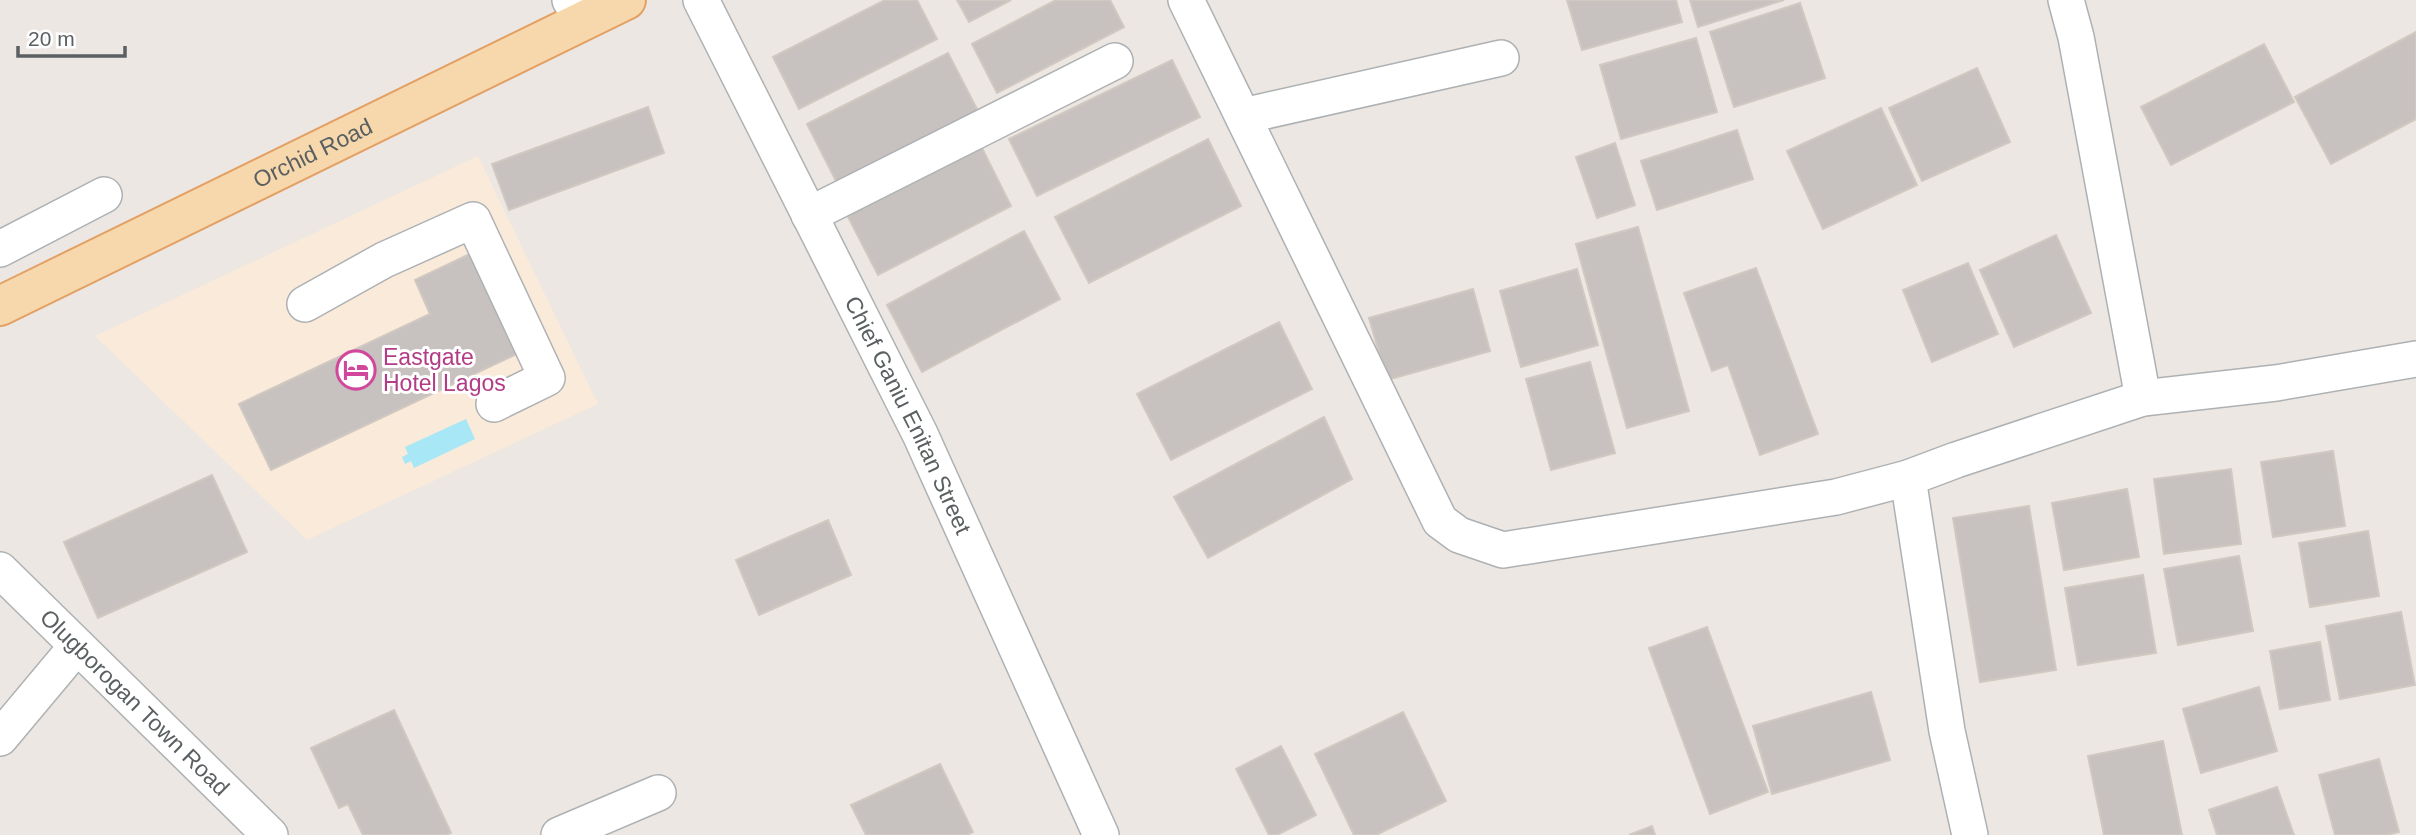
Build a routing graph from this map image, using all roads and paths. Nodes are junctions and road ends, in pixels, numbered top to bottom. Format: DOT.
graph roads {
  1 [pos="626,0"];
  2 [pos="701,0"];
  3 [pos="1186,0"];
  4 [pos="2066,0"];
  5 [pos="576,11"];
  6 [pos="1501,58"];
  7 [pos="1115,61"];
  8 [pos="1243,116"];
  9 [pos="104,195"];
  10 [pos="809,215"];
  11 [pos="0,248"];
  12 [pos="305,304"];
  13 [pos="0,306"];
  14 [pos="2416,359"];
  15 [pos="2143,398"];
  16 [pos="494,404"];
  17 [pos="1908,478"];
  18 [pos="0,570"];
  19 [pos="77,646"];
  20 [pos="0,738"];
  21 [pos="658,793"];
  22 [pos="271,835"];
  23 [pos="559,835"];
  24 [pos="1101,835"];
  25 [pos="1970,835"];
  1 -- 5 [label="main road, Orchid Road"];
  2 -- 10 [label="street, Chief Ganiu Enitan Street"];
  3 -- 8 [label="street"];
  4 -- 15 [label="street"];
  5 -- 13 [label="main road, Orchid Road"];
  6 -- 8 [label="street"];
  7 -- 10 [label="street"];
  8 -- 17 [label="street"];
  9 -- 11 [label="street"];
  10 -- 24 [label="street, Chief Ganiu Enitan Street"];
  12 -- 16 [label="street"];
  14 -- 15 [label="street"];
  15 -- 17 [label="street"];
  17 -- 25 [label="street"];
  18 -- 19 [label="street, Olugborogan Town Road"];
  19 -- 20 [label="street"];
  19 -- 22 [label="street, Olugborogan Town Road"];
  21 -- 23 [label="street"];
}
